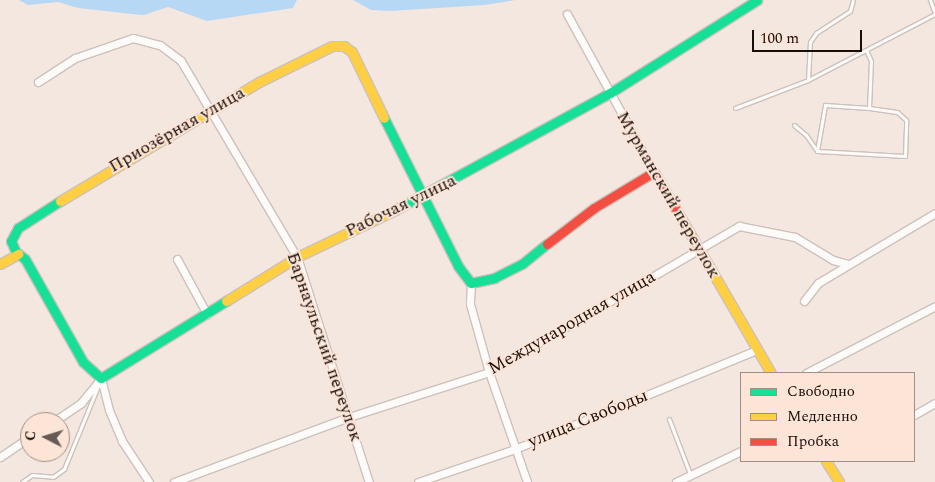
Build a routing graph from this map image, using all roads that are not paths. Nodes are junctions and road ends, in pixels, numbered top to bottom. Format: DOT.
graph roads {
  1 [pos="757,0"];
  2 [pos="853,0"];
  3 [pos="930,0"];
  4 [pos="567,14"];
  5 [pos="935,14"];
  6 [pos="866,50"];
  7 [pos="808,80"];
  8 [pos="38,82"];
  9 [pos="610,92"];
  10 [pos="735,108"];
  11 [pos="869,108"];
  12 [pos="210,112"];
  13 [pos="794,126"];
  14 [pos="817,151"];
  15 [pos="654,172"];
  16 [pos="423,197"];
  17 [pos="935,213"];
  18 [pos="699,250"];
  19 [pos="18,254"];
  20 [pos="297,257"];
  21 [pos="177,259"];
  22 [pos="0,264"];
  23 [pos="848,264"];
  24 [pos="471,283"];
  25 [pos="804,301"];
  26 [pos="935,306"];
  27 [pos="207,314"];
  28 [pos="756,350"];
  29 [pos="490,372"];
  30 [pos="770,372"];
  31 [pos="808,372"];
  32 [pos="101,378"];
  33 [pos="935,403"];
  34 [pos="69,412"];
  35 [pos="915,414"];
  36 [pos="349,417"];
  37 [pos="670,419"];
  38 [pos="20,444"];
  39 [pos="515,449"];
  40 [pos="740,451"];
  41 [pos="0,457"];
  42 [pos="829,462"];
  43 [pos="691,474"];
  44 [pos="22,482"];
  45 [pos="149,482"];
  46 [pos="174,482"];
  47 [pos="368,482"];
  48 [pos="418,482"];
  49 [pos="528,482"];
  50 [pos="676,482"];
  51 [pos="839,482"];
  1 -- 9 [label="street, Рабочая улица"];
  2 -- 7 [label="lane"];
  3 -- 5 [label="lane"];
  4 -- 9 [label="street, Мурманский переулок"];
  5 -- 6 [label="lane"];
  6 -- 7 [label="lane"];
  6 -- 11 [label="lane"];
  7 -- 10 [label="lane"];
  8 -- 12 [label="street, Барнаульский переулок"];
  9 -- 15 [label="street, Мурманский переулок"];
  9 -- 16 [label="street, Рабочая улица"];
  11 -- 14 [label="lane"];
  11 -- 14 [label="lane"];
  12 -- 16 [label="street, Приозёрная улица"];
  12 -- 19 [label="street, Приозёрная улица"];
  12 -- 20 [label="street, Барнаульский переулок"];
  13 -- 14 [label="lane"];
  15 -- 18 [label="street, Мурманский переулок"];
  15 -- 24 [label="street"];
  16 -- 20 [label="street, Рабочая улица"];
  16 -- 24 [label="street"];
  17 -- 23 [label="street"];
  18 -- 23 [label="street, Международная улица"];
  18 -- 28 [label="street, Мурманский переулок"];
  18 -- 29 [label="street, Международная улица"];
  19 -- 22 [label="street"];
  19 -- 32 [label="street"];
  20 -- 27 [label="street, Рабочая улица"];
  20 -- 36 [label="street, Барнаульский переулок"];
  21 -- 27 [label="street"];
  23 -- 25 [label="street"];
  24 -- 29 [label="street"];
  26 -- 31 [label="street"];
  27 -- 32 [label="street, Рабочая улица"];
  28 -- 30 [label="street, Мурманский переулок"];
  28 -- 39 [label="street, улица Свободы"];
  29 -- 36 [label="street, Международная улица"];
  29 -- 39 [label="street"];
  32 -- 34 [label="street, Рабочая улица"];
  32 -- 44 [label="lane"];
  32 -- 45 [label="street"];
  33 -- 35 [label="street"];
  36 -- 46 [label="street, Международная улица"];
  36 -- 47 [label="street, Барнаульский переулок"];
  37 -- 43 [label="lane"];
  38 -- 41 [label="street"];
  39 -- 48 [label="street, улица Свободы"];
  39 -- 49 [label="street"];
  40 -- 43 [label="street"];
  42 -- 51 [label="street"];
  43 -- 50 [label="street"];
}
